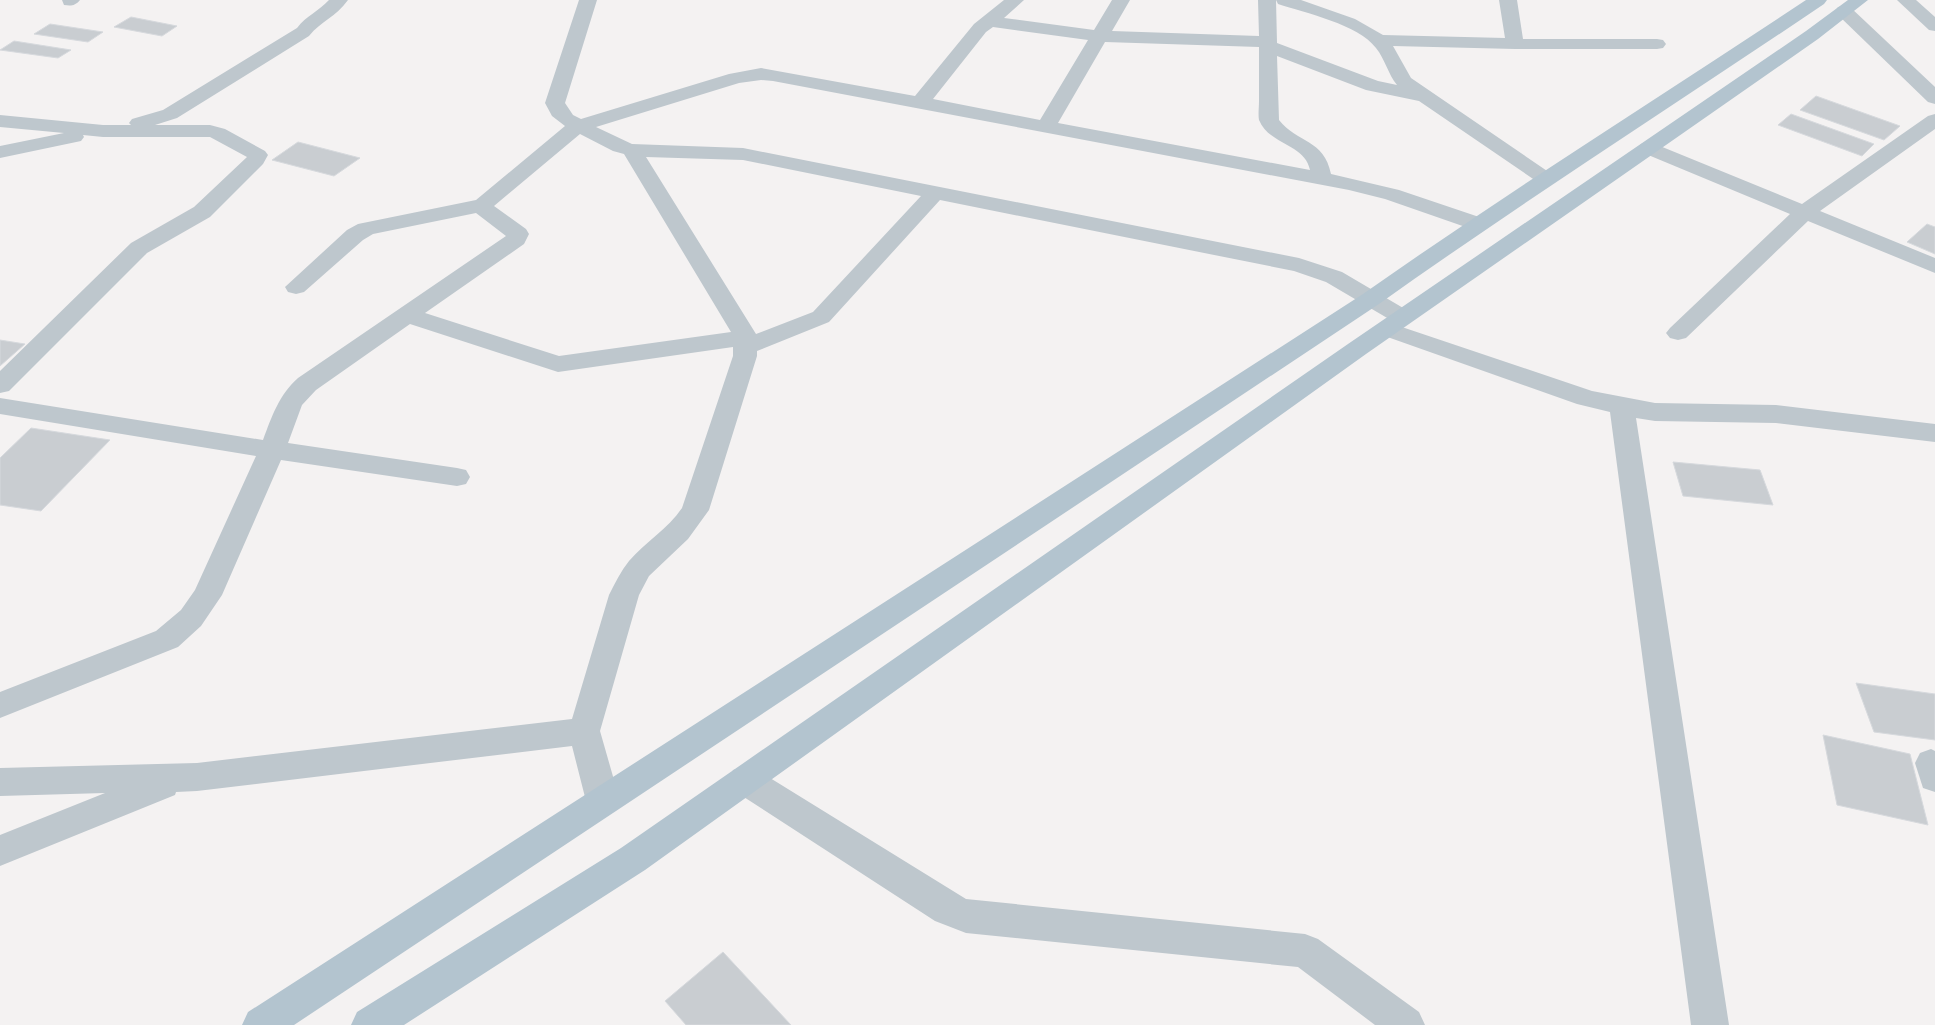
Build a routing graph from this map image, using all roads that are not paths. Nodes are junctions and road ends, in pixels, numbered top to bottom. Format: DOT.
graph roads {
  1 [pos="339,0"];
  2 [pos="588,0"];
  3 [pos="1014,0"];
  4 [pos="1121,0"];
  5 [pos="1267,0"];
  6 [pos="1287,0"];
  7 [pos="1508,0"];
  8 [pos="1818,0"];
  9 [pos="1906,0"];
  10 [pos="1852,6"];
  11 [pos="990,20"];
  12 [pos="1935,26"];
  13 [pos="1100,36"];
  14 [pos="1380,40"];
  15 [pos="1267,44"];
  16 [pos="1515,44"];
  17 [pos="1657,44"];
  18 [pos="1424,96"];
  19 [pos="1935,98"];
  20 [pos="920,103"];
  21 [pos="1935,120"];
  22 [pos="0,121"];
  23 [pos="578,126"];
  24 [pos="1046,127"];
  25 [pos="103,131"];
  26 [pos="1648,148"];
  27 [pos="632,150"];
  28 [pos="0,152"];
  29 [pos="1322,178"];
  30 [pos="1546,179"];
  31 [pos="936,192"];
  32 [pos="483,205"];
  33 [pos="1805,212"];
  34 [pos="1477,224"];
  35 [pos="1935,266"];
  36 [pos="296,287"];
  37 [pos="1371,299"];
  38 [pos="407,315"];
  39 [pos="1394,323"];
  40 [pos="1678,333"];
  41 [pos="745,343"];
  42 [pos="0,385"];
  43 [pos="0,406"];
  44 [pos="1622,407"];
  45 [pos="1935,433"];
  46 [pos="272,450"];
  47 [pos="457,476"];
  48 [pos="0,705"];
  49 [pos="584,731"];
  50 [pos="179,778"];
  51 [pos="745,780"];
  52 [pos="0,782"];
  53 [pos="603,801"];
  54 [pos="0,851"];
  55 [pos="260,1025"];
  56 [pos="370,1025"];
  57 [pos="1406,1025"];
  58 [pos="1710,1025"];
  1 -- 25 [label="street"];
  2 -- 23 [label="street"];
  3 -- 11 [label="street"];
  4 -- 13 [label="street"];
  5 -- 15 [label="street"];
  6 -- 14 [label="street"];
  7 -- 16 [label="street"];
  8 -- 30 [label="main road"];
  9 -- 12 [label="street"];
  10 -- 19 [label="street"];
  10 -- 26 [label="main road"];
  11 -- 13 [label="street"];
  11 -- 20 [label="street"];
  13 -- 15 [label="street"];
  13 -- 24 [label="street"];
  14 -- 16 [label="street"];
  14 -- 18 [label="street"];
  15 -- 18 [label="street"];
  15 -- 29 [label="street"];
  16 -- 17 [label="street"];
  18 -- 30 [label="street"];
  20 -- 23 [label="street"];
  20 -- 24 [label="street"];
  21 -- 33 [label="street"];
  22 -- 25 [label="street"];
  23 -- 27 [label="street"];
  23 -- 32 [label="street"];
  24 -- 29 [label="street"];
  25 -- 28 [label="street"];
  25 -- 42 [label="street"];
  26 -- 33 [label="street"];
  26 -- 39 [label="main road"];
  27 -- 31 [label="street"];
  27 -- 41 [label="street"];
  29 -- 34 [label="street"];
  30 -- 34 [label="main road"];
  31 -- 37 [label="street"];
  31 -- 41 [label="street"];
  32 -- 36 [label="street"];
  32 -- 38 [label="street"];
  33 -- 35 [label="street"];
  33 -- 40 [label="street"];
  34 -- 37 [label="main road"];
  37 -- 39 [label="street"];
  37 -- 53 [label="main road"];
  38 -- 41 [label="street"];
  38 -- 46 [label="street"];
  39 -- 44 [label="street"];
  39 -- 51 [label="main road"];
  41 -- 49 [label="street"];
  43 -- 46 [label="street"];
  44 -- 45 [label="street"];
  44 -- 58 [label="street"];
  46 -- 47 [label="street"];
  46 -- 48 [label="street"];
  49 -- 50 [label="street"];
  49 -- 53 [label="street"];
  50 -- 52 [label="street"];
  50 -- 54 [label="street"];
  51 -- 56 [label="main road"];
  51 -- 57 [label="street"];
  53 -- 55 [label="main road"];
}
